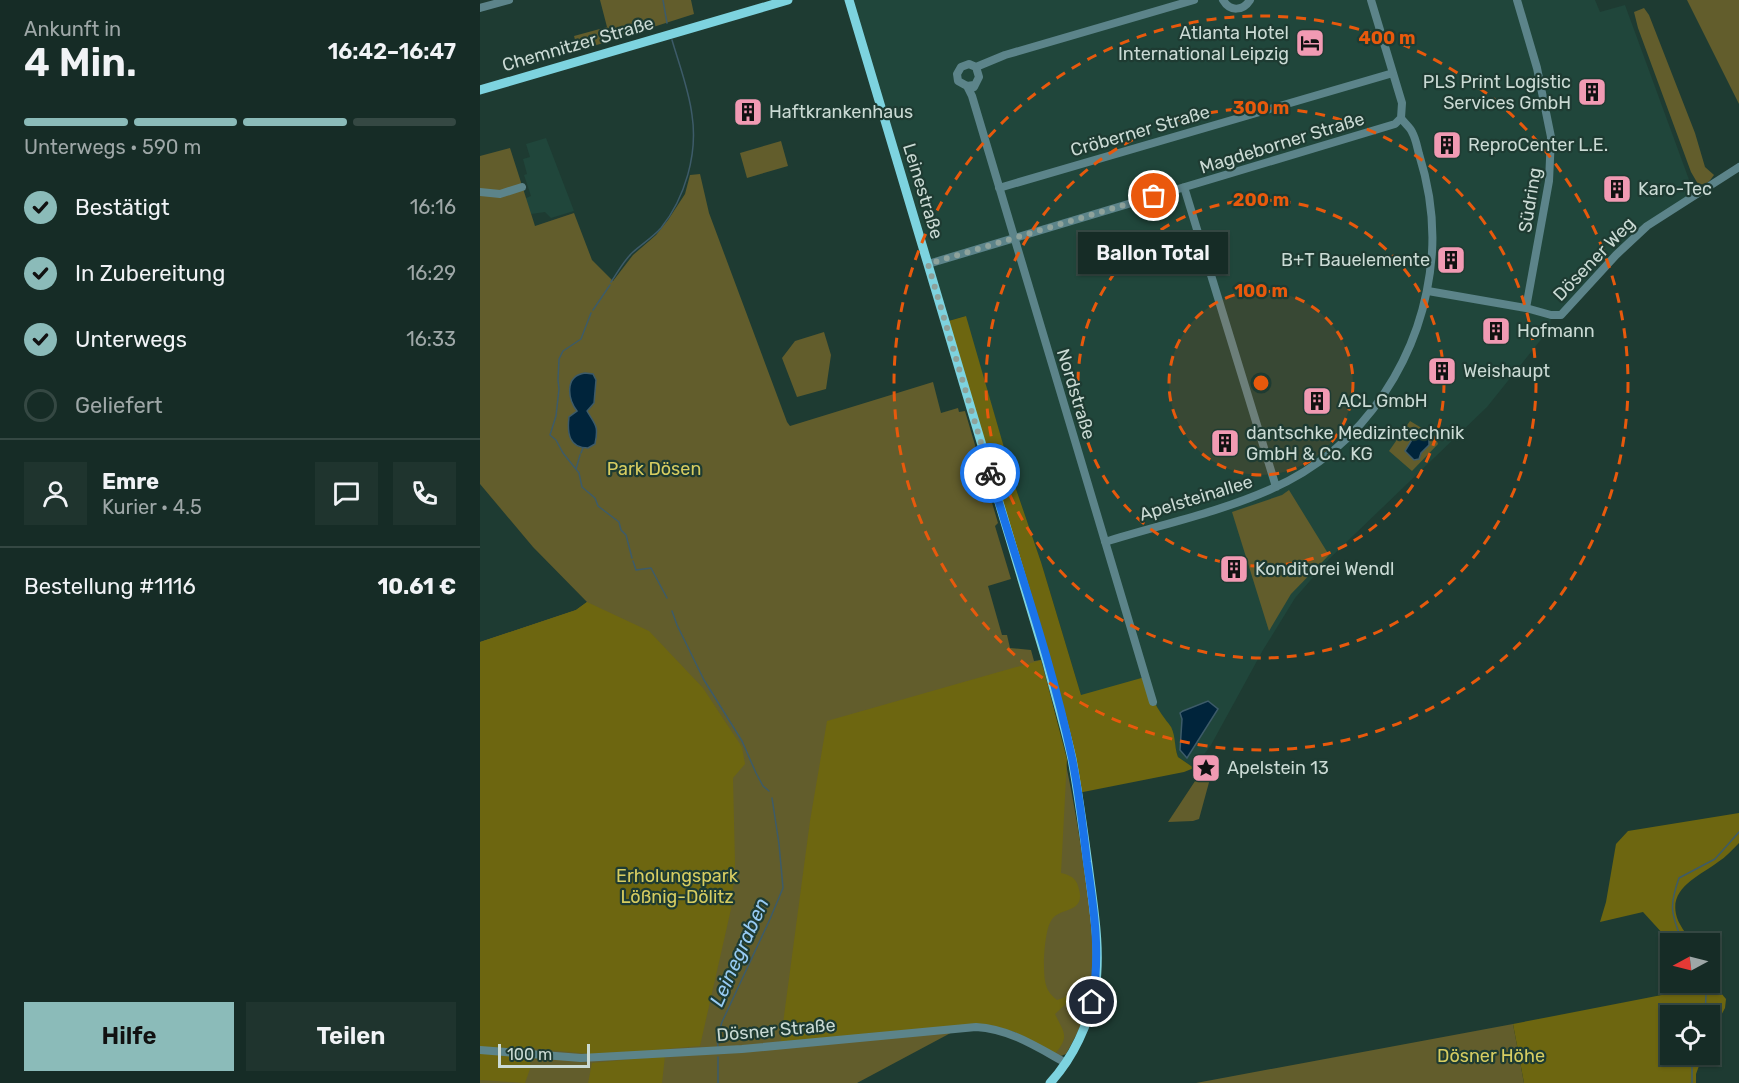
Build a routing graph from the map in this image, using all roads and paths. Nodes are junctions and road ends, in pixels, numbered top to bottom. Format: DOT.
graph roads {
  1 [pos="509,0"];
  2 [pos="788,0"];
  3 [pos="849,0"];
  4 [pos="1194,0"];
  5 [pos="1223,0"];
  6 [pos="1250,0"];
  7 [pos="1371,0"];
  8 [pos="1517,0"];
  9 [pos="480,8"];
  10 [pos="976,67"];
  11 [pos="1393,73"];
  12 [pos="970,86"];
  13 [pos="480,90"];
  14 [pos="1401,118"];
  15 [pos="1739,167"];
  16 [pos="522,187"];
  17 [pos="999,188"];
  18 [pos="1184,188"];
  19 [pos="480,192"];
  20 [pos="1014,239"];
  21 [pos="928,264"];
  22 [pos="1428,291"];
  23 [pos="1527,309"];
  24 [pos="1276,487"];
  25 [pos="1105,542"];
  26 [pos="1153,702"];
  27 [pos="480,1050"];
  28 [pos="1066,1063"];
  29 [pos="1050,1083"];
  1 -- 9 [label="street"];
  2 -- 13 [label="main road, Chemnitzer Straße"];
  3 -- 21 [label="main road, Leinestraße"];
  4 -- 10 [label="street, Nordstraße"];
  5 -- 6 [label="street"];
  7 -- 11 [label="street, Apelsteinallee"];
  8 -- 23 [label="street, Südring"];
  10 -- 12 [label="street, Nordstraße"];
  10 -- 12 [label="street, Nordstraße"];
  11 -- 14 [label="street, Apelsteinallee"];
  11 -- 17 [label="street, Cröberner Straße"];
  12 -- 17 [label="street, Nordstraße"];
  14 -- 18 [label="street, Magdeborner Straße"];
  14 -- 22 [label="street, Apelsteinallee"];
  15 -- 23 [label="street, Dösener Weg"];
  16 -- 19 [label="street"];
  17 -- 20 [label="street, Nordstraße"];
  18 -- 20 [label="street, Magdeborner Straße"];
  18 -- 24 [label="street"];
  20 -- 21 [label="street, Magdeborner Straße"];
  20 -- 25 [label="street, Nordstraße"];
  21 -- 28 [label="main road, Leinestraße"];
  22 -- 23 [label="street"];
  22 -- 24 [label="street, Apelsteinallee"];
  24 -- 25 [label="street, Apelsteinallee"];
  25 -- 26 [label="street, Nordstraße"];
  27 -- 28 [label="street, Dösner Straße"];
  28 -- 29 [label="main road, Leinestraße"];
}
